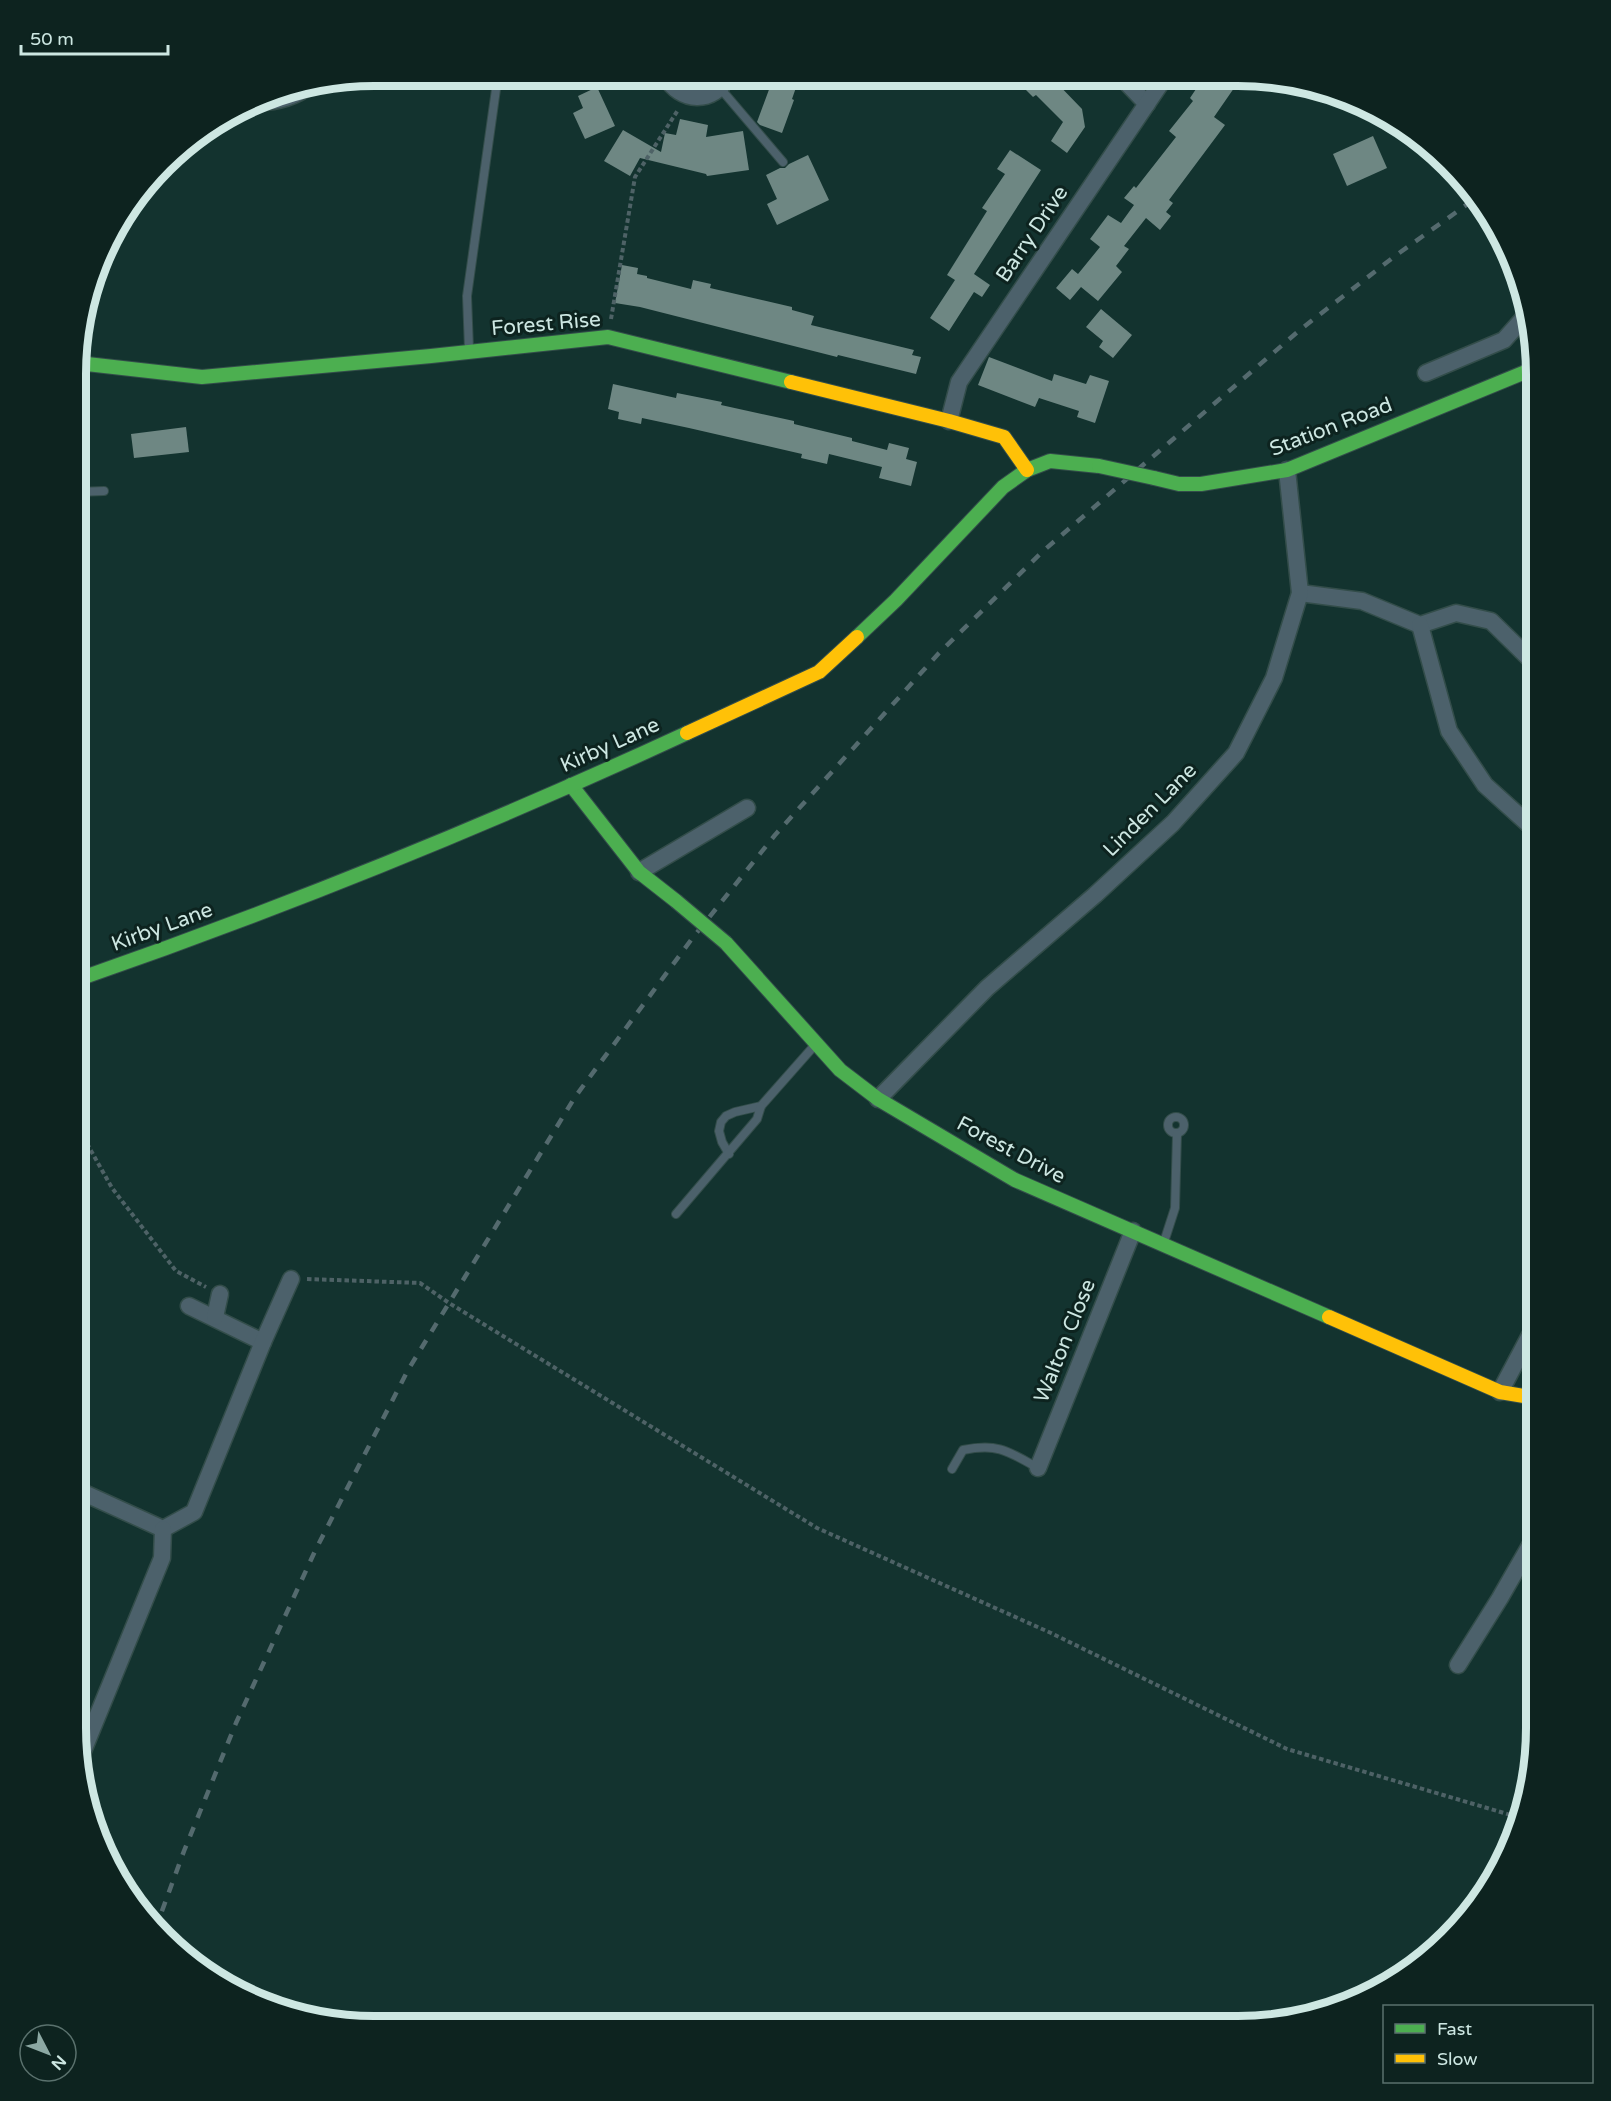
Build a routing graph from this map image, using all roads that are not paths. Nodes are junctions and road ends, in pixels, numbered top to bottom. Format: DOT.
graph roads {
  1 [pos="496,86"];
  2 [pos="672,86"];
  3 [pos="719,86"];
  4 [pos="727,86"];
  5 [pos="1130,86"];
  6 [pos="1159,86"];
  7 [pos="1147,104"];
  8 [pos="783,162"];
  9 [pos="1521,322"];
  10 [pos="469,352"];
  11 [pos="86,364"];
  12 [pos="1526,372"];
  13 [pos="1426,373"];
  14 [pos="949,421"];
  15 [pos="1099,466"];
  16 [pos="1287,470"];
  17 [pos="1027,471"];
  18 [pos="104,491"];
  19 [pos="86,492"];
  20 [pos="1300,594"];
  21 [pos="1420,625"];
  22 [pos="1526,655"];
  23 [pos="571,785"];
  24 [pos="747,808"];
  25 [pos="1526,822"];
  26 [pos="639,872"];
  27 [pos="86,976"];
  28 [pos="816,1043"];
  29 [pos="878,1099"];
  30 [pos="761,1106"];
  31 [pos="1177,1134"];
  32 [pos="729,1154"];
  33 [pos="676,1214"];
  34 [pos="1133,1232"];
  35 [pos="1163,1245"];
  36 [pos="291,1279"];
  37 [pos="220,1294"];
  38 [pos="189,1306"];
  39 [pos="215,1317"];
  40 [pos="263,1342"];
  41 [pos="1526,1343"];
  42 [pos="1500,1392"];
  43 [pos="1526,1396"];
  44 [pos="1038,1468"];
  45 [pos="951,1470"];
  46 [pos="86,1494"];
  47 [pos="163,1529"];
  48 [pos="1526,1553"];
  49 [pos="1458,1665"];
  50 [pos="86,1744"];
  1 -- 10 [label="lane"];
  2 -- 3 [label="street"];
  4 -- 8 [label="lane"];
  5 -- 7 [label="street"];
  6 -- 7 [label="street, Barry Drive"];
  7 -- 14 [label="street, Barry Drive"];
  9 -- 13 [label="street"];
  10 -- 11 [label="street, Forest Rise"];
  10 -- 14 [label="street, Forest Rise"];
  12 -- 16 [label="street, Station Road"];
  14 -- 17 [label="street, Forest Rise"];
  15 -- 16 [label="street, Station Road, bridge"];
  15 -- 17 [label="street, Kirby Lane"];
  16 -- 20 [label="street, Linden Lane"];
  17 -- 23 [label="street, Kirby Lane"];
  18 -- 19 [label="lane"];
  20 -- 21 [label="street"];
  20 -- 29 [label="street, Linden Lane"];
  21 -- 22 [label="street"];
  21 -- 25 [label="street"];
  23 -- 26 [label="street, Forest Drive"];
  23 -- 27 [label="street, Kirby Lane"];
  24 -- 26 [label="street"];
  26 -- 28 [label="street, Forest Drive, bridge"];
  28 -- 29 [label="street, Forest Drive"];
  28 -- 30 [label="lane"];
  29 -- 34 [label="street, Forest Drive"];
  30 -- 32 [label="lane"];
  30 -- 32 [label="lane"];
  31 -- 35 [label="lane"];
  32 -- 33 [label="lane"];
  34 -- 35 [label="street, Forest Drive"];
  34 -- 44 [label="street, Walton Close"];
  35 -- 42 [label="street, Forest Drive"];
  36 -- 40 [label="street"];
  37 -- 39 [label="street"];
  38 -- 39 [label="street"];
  39 -- 40 [label="street"];
  40 -- 47 [label="street"];
  41 -- 42 [label="street"];
  42 -- 43 [label="street, Forest Drive"];
  44 -- 45 [label="lane"];
  46 -- 47 [label="street"];
  47 -- 50 [label="street"];
  48 -- 49 [label="street"];
}
